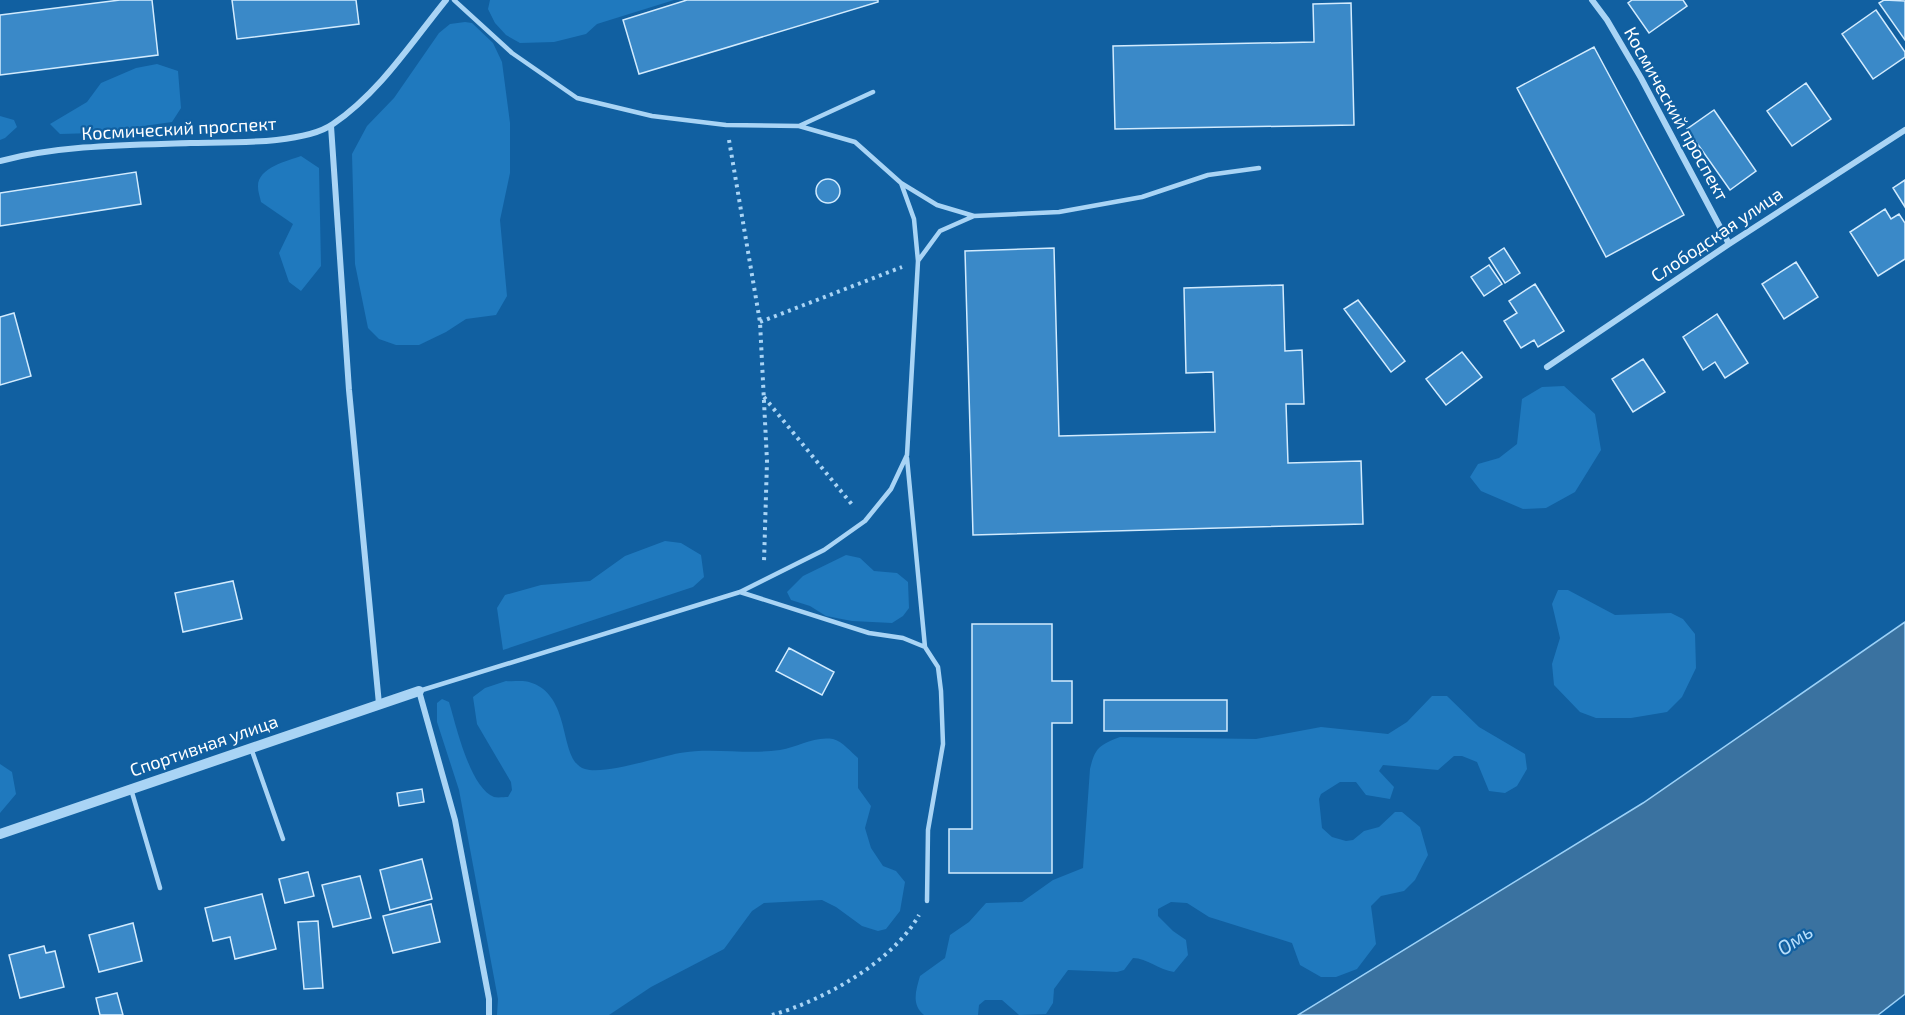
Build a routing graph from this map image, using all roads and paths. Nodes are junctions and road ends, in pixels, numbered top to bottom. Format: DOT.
graph roads {
  1 [pos="446,0"];
  2 [pos="454,0"];
  3 [pos="1592,0"];
  4 [pos="873,92"];
  5 [pos="726,125"];
  6 [pos="331,126"];
  7 [pos="799,126"];
  8 [pos="1905,130"];
  9 [pos="0,161"];
  10 [pos="1259,168"];
  11 [pos="901,183"];
  12 [pos="974,216"];
  13 [pos="1729,244"];
  14 [pos="918,261"];
  15 [pos="760,322"];
  16 [pos="1547,367"];
  17 [pos="764,396"];
  18 [pos="907,455"];
  19 [pos="865,521"];
  20 [pos="763,581"];
  21 [pos="740,592"];
  22 [pos="925,647"];
  23 [pos="419,691"];
  24 [pos="379,704"];
  25 [pos="251,748"];
  26 [pos="131,789"];
  27 [pos="0,834"];
  28 [pos="283,839"];
  29 [pos="160,888"];
  30 [pos="927,901"];
  31 [pos="489,1015"];
  32 [pos="772,1015"];
  1 -- 6 [label="street, Космический проспект"];
  2 -- 5 [label="lane"];
  3 -- 13 [label="street, Космический проспект"];
  4 -- 7 [label="lane"];
  5 -- 7 [label="lane"];
  5 -- 15 [label="path"];
  6 -- 9 [label="street, Космический проспект"];
  6 -- 24 [label="street"];
  7 -- 11 [label="lane"];
  8 -- 13 [label="street, Слободская улица"];
  10 -- 12 [label="lane"];
  11 -- 12 [label="lane"];
  11 -- 14 [label="lane"];
  12 -- 14 [label="lane"];
  13 -- 16 [label="street, Слободская улица"];
  14 -- 15 [label="path"];
  14 -- 18 [label="lane"];
  15 -- 17 [label="path"];
  17 -- 19 [label="path"];
  17 -- 20 [label="path"];
  18 -- 19 [label="lane"];
  18 -- 22 [label="lane"];
  19 -- 20 [label="lane"];
  20 -- 21 [label="lane"];
  21 -- 22 [label="lane"];
  21 -- 23 [label="lane"];
  22 -- 30 [label="lane"];
  23 -- 24 [label="street, Спортивная улица"];
  23 -- 31 [label="street"];
  24 -- 25 [label="street, Спортивная улица"];
  25 -- 26 [label="street, Спортивная улица"];
  25 -- 28 [label="lane"];
  26 -- 27 [label="street, Спортивная улица"];
  26 -- 29 [label="lane"];
  30 -- 32 [label="path"];
}
